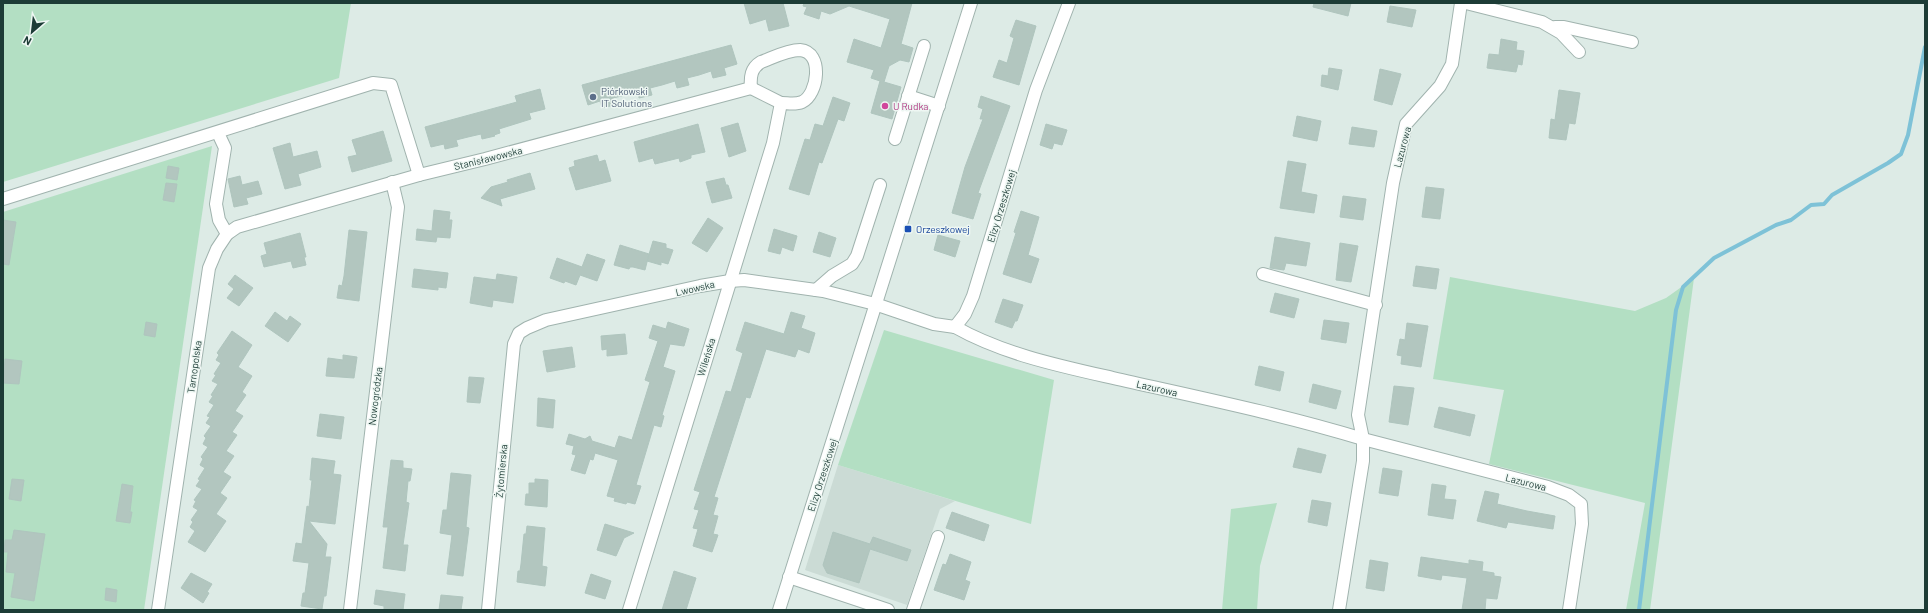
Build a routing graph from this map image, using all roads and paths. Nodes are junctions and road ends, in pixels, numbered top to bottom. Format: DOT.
graph roads {
  1 [pos="971,3"];
  2 [pos="1069,3"];
  3 [pos="1461,3"];
  4 [pos="1466,3"];
  5 [pos="1554,27"];
  6 [pos="1632,42"];
  7 [pos="924,46"];
  8 [pos="1579,52"];
  9 [pos="751,88"];
  10 [pos="908,96"];
  11 [pos="780,103"];
  12 [pos="939,106"];
  13 [pos="218,133"];
  14 [pos="895,139"];
  15 [pos="419,175"];
  16 [pos="392,182"];
  17 [pos="880,185"];
  18 [pos="3,199"];
  19 [pos="228,234"];
  20 [pos="1263,274"];
  21 [pos="730,281"];
  22 [pos="816,290"];
  23 [pos="875,304"];
  24 [pos="1376,305"];
  25 [pos="955,327"];
  26 [pos="519,333"];
  27 [pos="1363,439"];
  28 [pos="938,538"];
  29 [pos="789,577"];
  30 [pos="158,610"];
  31 [pos="350,610"];
  32 [pos="488,610"];
  33 [pos="629,610"];
  34 [pos="779,610"];
  35 [pos="888,610"];
  36 [pos="912,610"];
  37 [pos="1339,610"];
  38 [pos="1569,610"];
  1 -- 12 [label="street, Elizy Orzeszkowej"];
  2 -- 25 [label="street, Elizy Orzeszkowej"];
  3 -- 24 [label="street, Lazurowa"];
  4 -- 5 [label="street"];
  5 -- 6 [label="street"];
  5 -- 8 [label="street"];
  7 -- 10 [label="street"];
  9 -- 11 [label="street"];
  9 -- 11 [label="street"];
  9 -- 15 [label="street, Stanisławowska"];
  10 -- 12 [label="street"];
  10 -- 14 [label="street"];
  11 -- 21 [label="street, Wileńska"];
  12 -- 23 [label="street, Elizy Orzeszkowej"];
  13 -- 15 [label="street"];
  13 -- 18 [label="street"];
  13 -- 19 [label="street"];
  15 -- 16 [label="street, Stanisławowska"];
  16 -- 19 [label="street, Stanisławowska"];
  16 -- 31 [label="street, Nowogródzka"];
  17 -- 22 [label="street"];
  19 -- 30 [label="street, Tarnopolska"];
  20 -- 24 [label="street"];
  21 -- 22 [label="street, Lwowska"];
  21 -- 26 [label="street, Lwowska"];
  21 -- 33 [label="street, Wileńska"];
  22 -- 23 [label="street, Lwowska"];
  23 -- 25 [label="street"];
  23 -- 29 [label="street, Elizy Orzeszkowej"];
  24 -- 27 [label="street, Lazurowa"];
  25 -- 27 [label="street, Lazurowa"];
  26 -- 32 [label="street, Żytomierska"];
  27 -- 37 [label="street, Lazurowa"];
  27 -- 38 [label="street, Lazurowa"];
  28 -- 36 [label="street"];
  29 -- 34 [label="street, Elizy Orzeszkowej"];
  29 -- 35 [label="street"];
}
